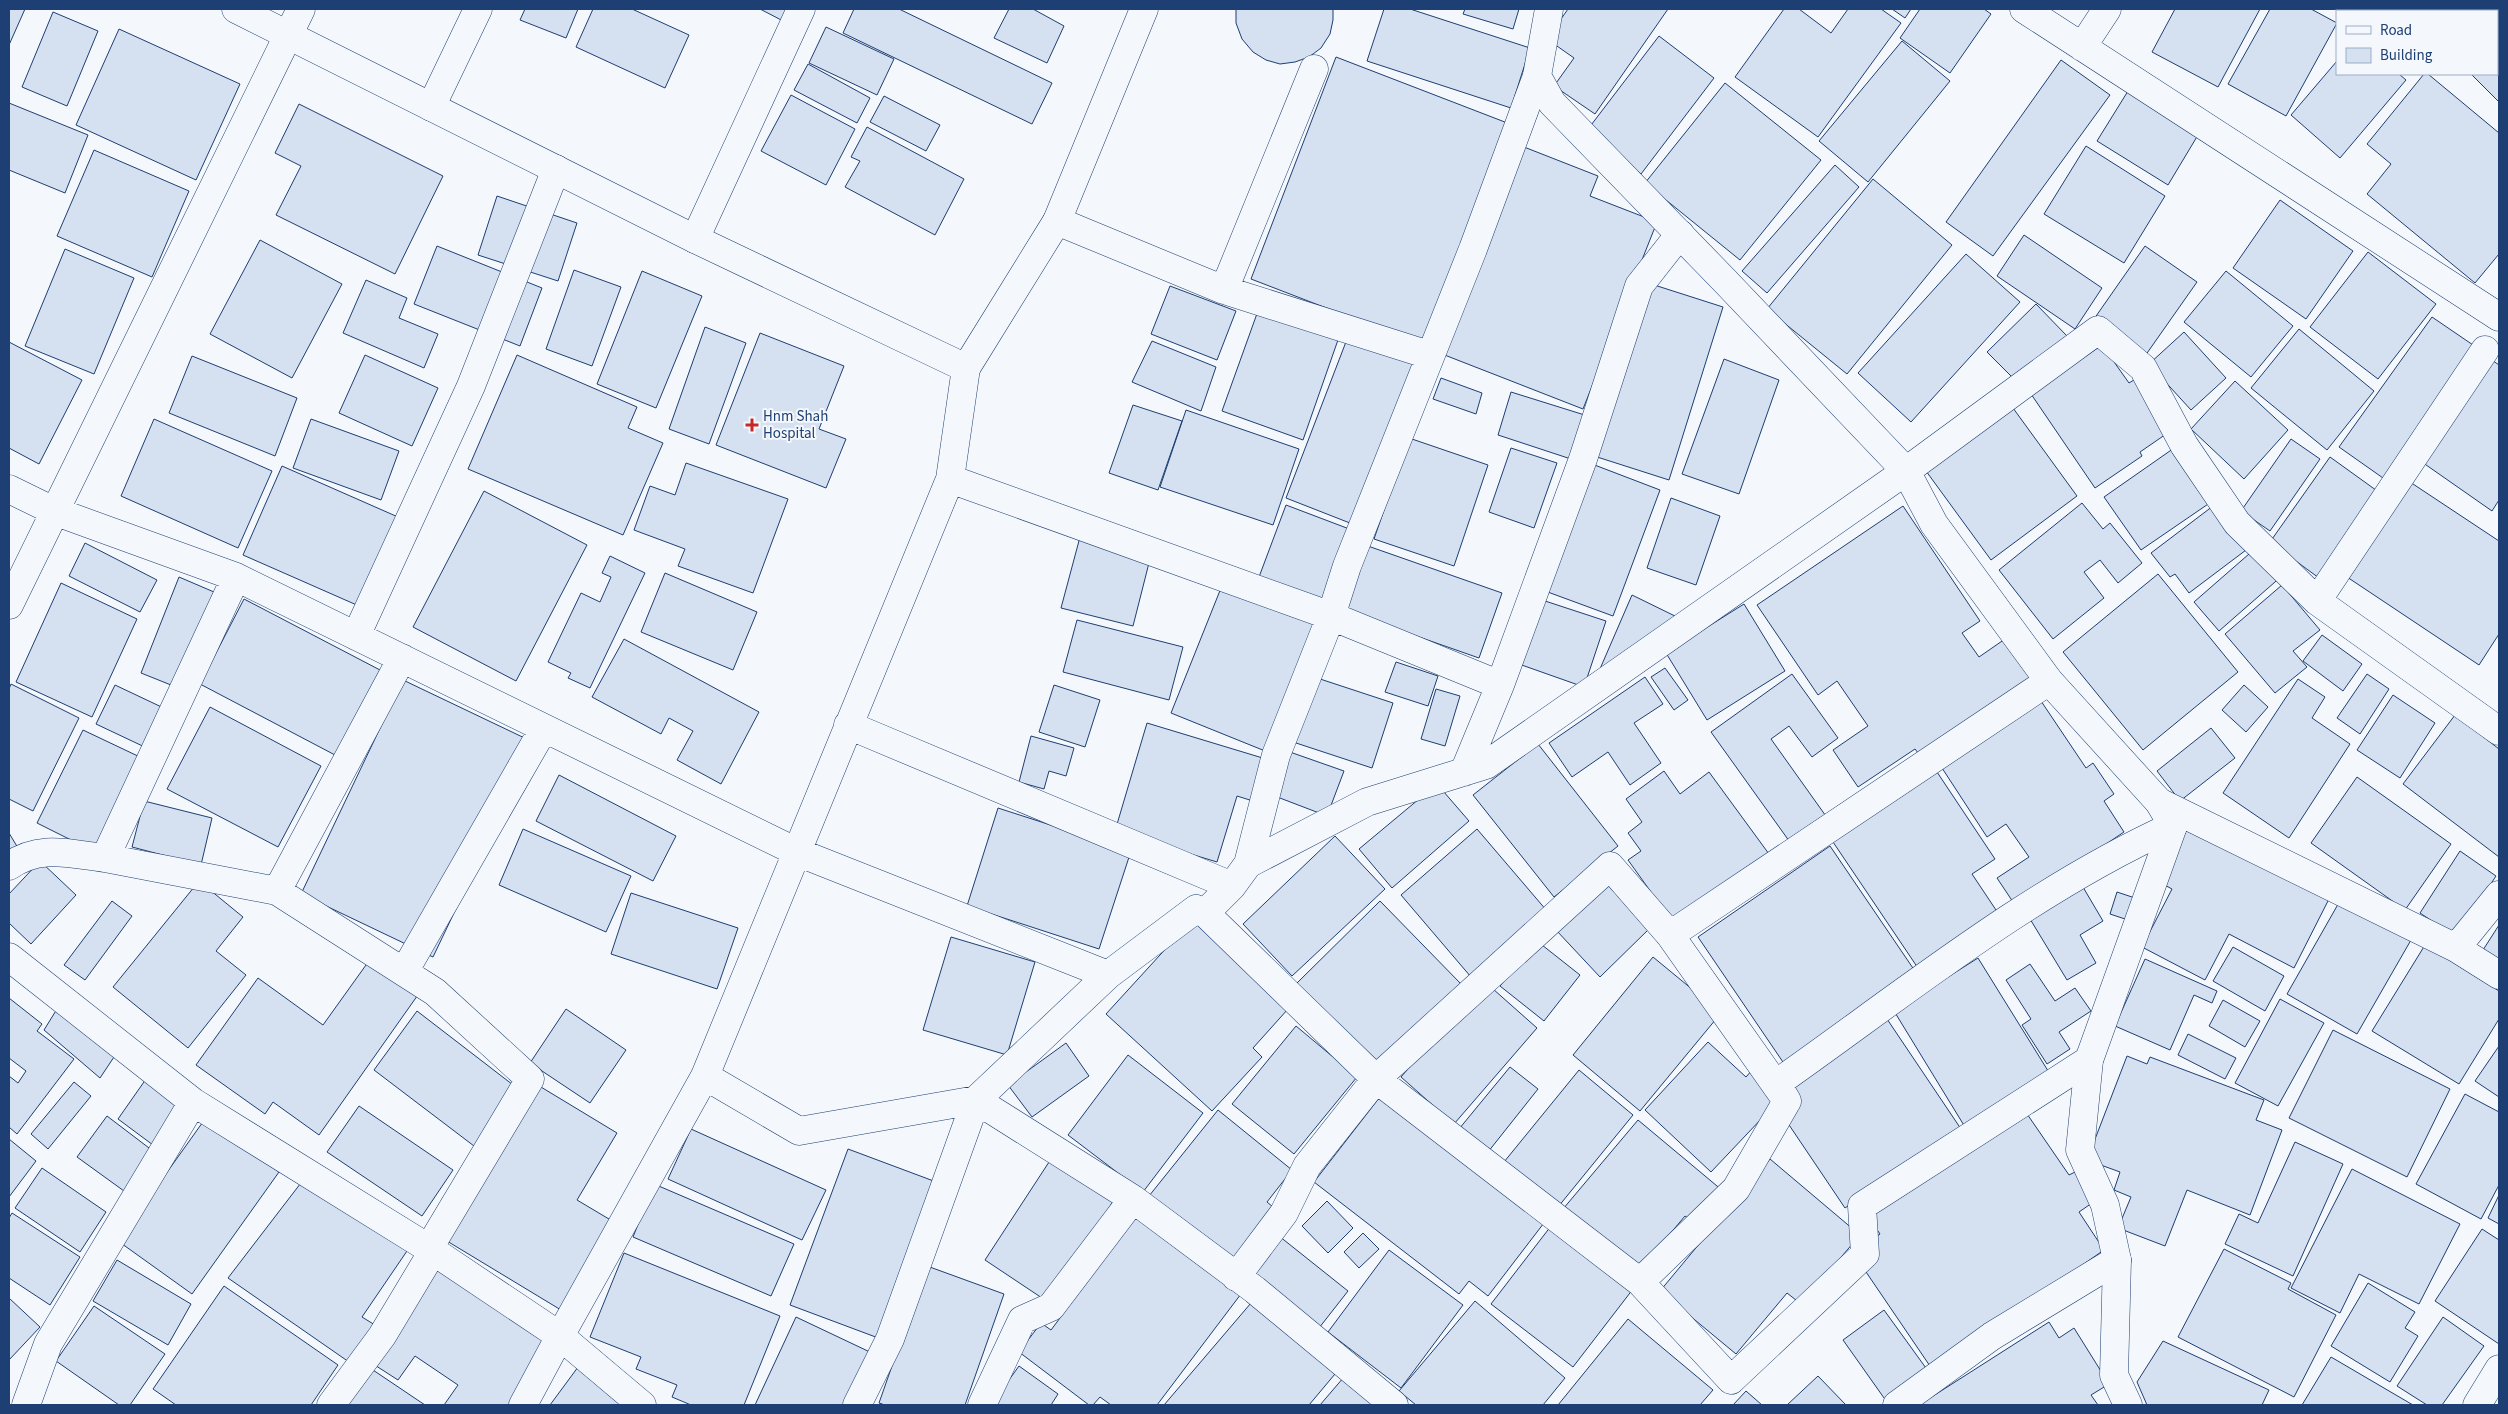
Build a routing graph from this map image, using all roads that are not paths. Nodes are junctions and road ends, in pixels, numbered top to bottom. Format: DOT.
graph roads {
  1 [pos="236,9"];
  2 [pos="301,9"];
  3 [pos="478,9"];
  4 [pos="801,9"];
  5 [pos="1144,9"];
  6 [pos="1549,9"];
  7 [pos="2024,9"];
  8 [pos="2107,9"];
  9 [pos="289,36"];
  10 [pos="2082,47"];
  11 [pos="1314,69"];
  12 [pos="1537,76"];
  13 [pos="431,107"];
  14 [pos="556,169"];
  15 [pos="1057,221"];
  16 [pos="1680,234"];
  17 [pos="695,238"];
  18 [pos="1224,290"];
  19 [pos="2499,317"];
  20 [pos="2499,327"];
  21 [pos="2492,354"];
  22 [pos="1430,355"];
  23 [pos="966,368"];
  24 [pos="1906,471"];
  25 [pos="950,479"];
  26 [pos="9,489"];
  27 [pos="54,511"];
  28 [pos="236,577"];
  29 [pos="2318,601"];
  30 [pos="9,605"];
  31 [pos="1331,616"];
  32 [pos="356,636"];
  33 [pos="402,658"];
  34 [pos="2049,681"];
  35 [pos="1500,685"];
  36 [pos="848,725"];
  37 [pos="544,728"];
  38 [pos="2499,731"];
  39 [pos="1464,772"];
  40 [pos="2159,802"];
  41 [pos="2173,826"];
  42 [pos="796,852"];
  43 [pos="105,858"];
  44 [pos="1248,864"];
  45 [pos="9,866"];
  46 [pos="1232,886"];
  47 [pos="277,891"];
  48 [pos="2499,895"];
  49 [pos="1205,913"];
  50 [pos="1670,935"];
  51 [pos="2456,948"];
  52 [pos="9,957"];
  53 [pos="404,972"];
  54 [pos="1108,975"];
  55 [pos="2499,975"];
  56 [pos="2088,1060"];
  57 [pos="705,1076"];
  58 [pos="1376,1079"];
  59 [pos="976,1100"];
  60 [pos="1787,1101"];
  61 [pos="193,1102"];
  62 [pos="1133,1199"];
  63 [pos="431,1250"];
  64 [pos="2117,1260"];
  65 [pos="1236,1277"];
  66 [pos="1640,1282"];
  67 [pos="560,1336"];
  68 [pos="2499,1369"];
  69 [pos="26,1405"];
  70 [pos="331,1405"];
  71 [pos="524,1405"];
  72 [pos="642,1405"];
  73 [pos="857,1405"];
  74 [pos="982,1405"];
  75 [pos="1394,1405"];
  76 [pos="1897,1405"];
  77 [pos="2128,1405"];
  78 [pos="2477,1405"];
  1 -- 9 [label="street"];
  2 -- 9 [label="street"];
  3 -- 13 [label="street"];
  4 -- 17 [label="street"];
  5 -- 15 [label="street"];
  6 -- 12 [label="street"];
  7 -- 10 [label="street"];
  8 -- 10 [label="street"];
  9 -- 13 [label="street"];
  9 -- 27 [label="street"];
  10 -- 19 [label="street"];
  11 -- 18 [label="street"];
  12 -- 16 [label="street"];
  12 -- 22 [label="street"];
  13 -- 14 [label="street"];
  14 -- 17 [label="street"];
  14 -- 32 [label="street"];
  15 -- 18 [label="street"];
  15 -- 23 [label="street"];
  16 -- 24 [label="street"];
  16 -- 35 [label="street"];
  17 -- 23 [label="street"];
  18 -- 22 [label="street"];
  20 -- 21 [label="street"];
  21 -- 29 [label="street"];
  22 -- 31 [label="street"];
  23 -- 25 [label="street"];
  24 -- 29 [label="street"];
  24 -- 34 [label="street"];
  24 -- 39 [label="street"];
  25 -- 31 [label="street"];
  25 -- 36 [label="street"];
  26 -- 27 [label="street"];
  27 -- 28 [label="street"];
  27 -- 30 [label="street"];
  28 -- 32 [label="street"];
  28 -- 43 [label="street"];
  29 -- 38 [label="street"];
  31 -- 35 [label="street"];
  31 -- 44 [label="street"];
  32 -- 33 [label="street"];
  33 -- 37 [label="street"];
  33 -- 47 [label="street"];
  34 -- 40 [label="street"];
  34 -- 50 [label="street"];
  35 -- 39 [label="street"];
  36 -- 42 [label="street"];
  36 -- 46 [label="street"];
  37 -- 42 [label="street"];
  37 -- 53 [label="street"];
  39 -- 44 [label="street"];
  40 -- 41 [label="street"];
  40 -- 51 [label="street"];
  41 -- 56 [label="street"];
  41 -- 60 [label="street"];
  42 -- 54 [label="street"];
  42 -- 57 [label="street"];
  43 -- 45 [label="street"];
  43 -- 47 [label="street"];
  44 -- 46 [label="street"];
  46 -- 49 [label="street"];
  47 -- 53 [label="street"];
  48 -- 51 [label="street"];
  49 -- 54 [label="street"];
  49 -- 58 [label="street"];
  50 -- 58 [label="street"];
  50 -- 60 [label="street"];
  51 -- 55 [label="street"];
  52 -- 61 [label="street"];
  53 -- 63 [label="street"];
  54 -- 59 [label="street"];
  56 -- 64 [label="street"];
  56 -- 66 [label="street"];
  57 -- 59 [label="street"];
  57 -- 67 [label="street"];
  58 -- 65 [label="street"];
  58 -- 66 [label="street"];
  59 -- 62 [label="street"];
  59 -- 73 [label="street"];
  60 -- 66 [label="street"];
  61 -- 63 [label="street"];
  61 -- 69 [label="street"];
  62 -- 65 [label="street"];
  62 -- 74 [label="street"];
  63 -- 67 [label="street"];
  63 -- 70 [label="street"];
  64 -- 76 [label="street"];
  64 -- 77 [label="street"];
  65 -- 75 [label="street"];
  67 -- 71 [label="street"];
  67 -- 72 [label="street"];
  68 -- 78 [label="street"];
}
